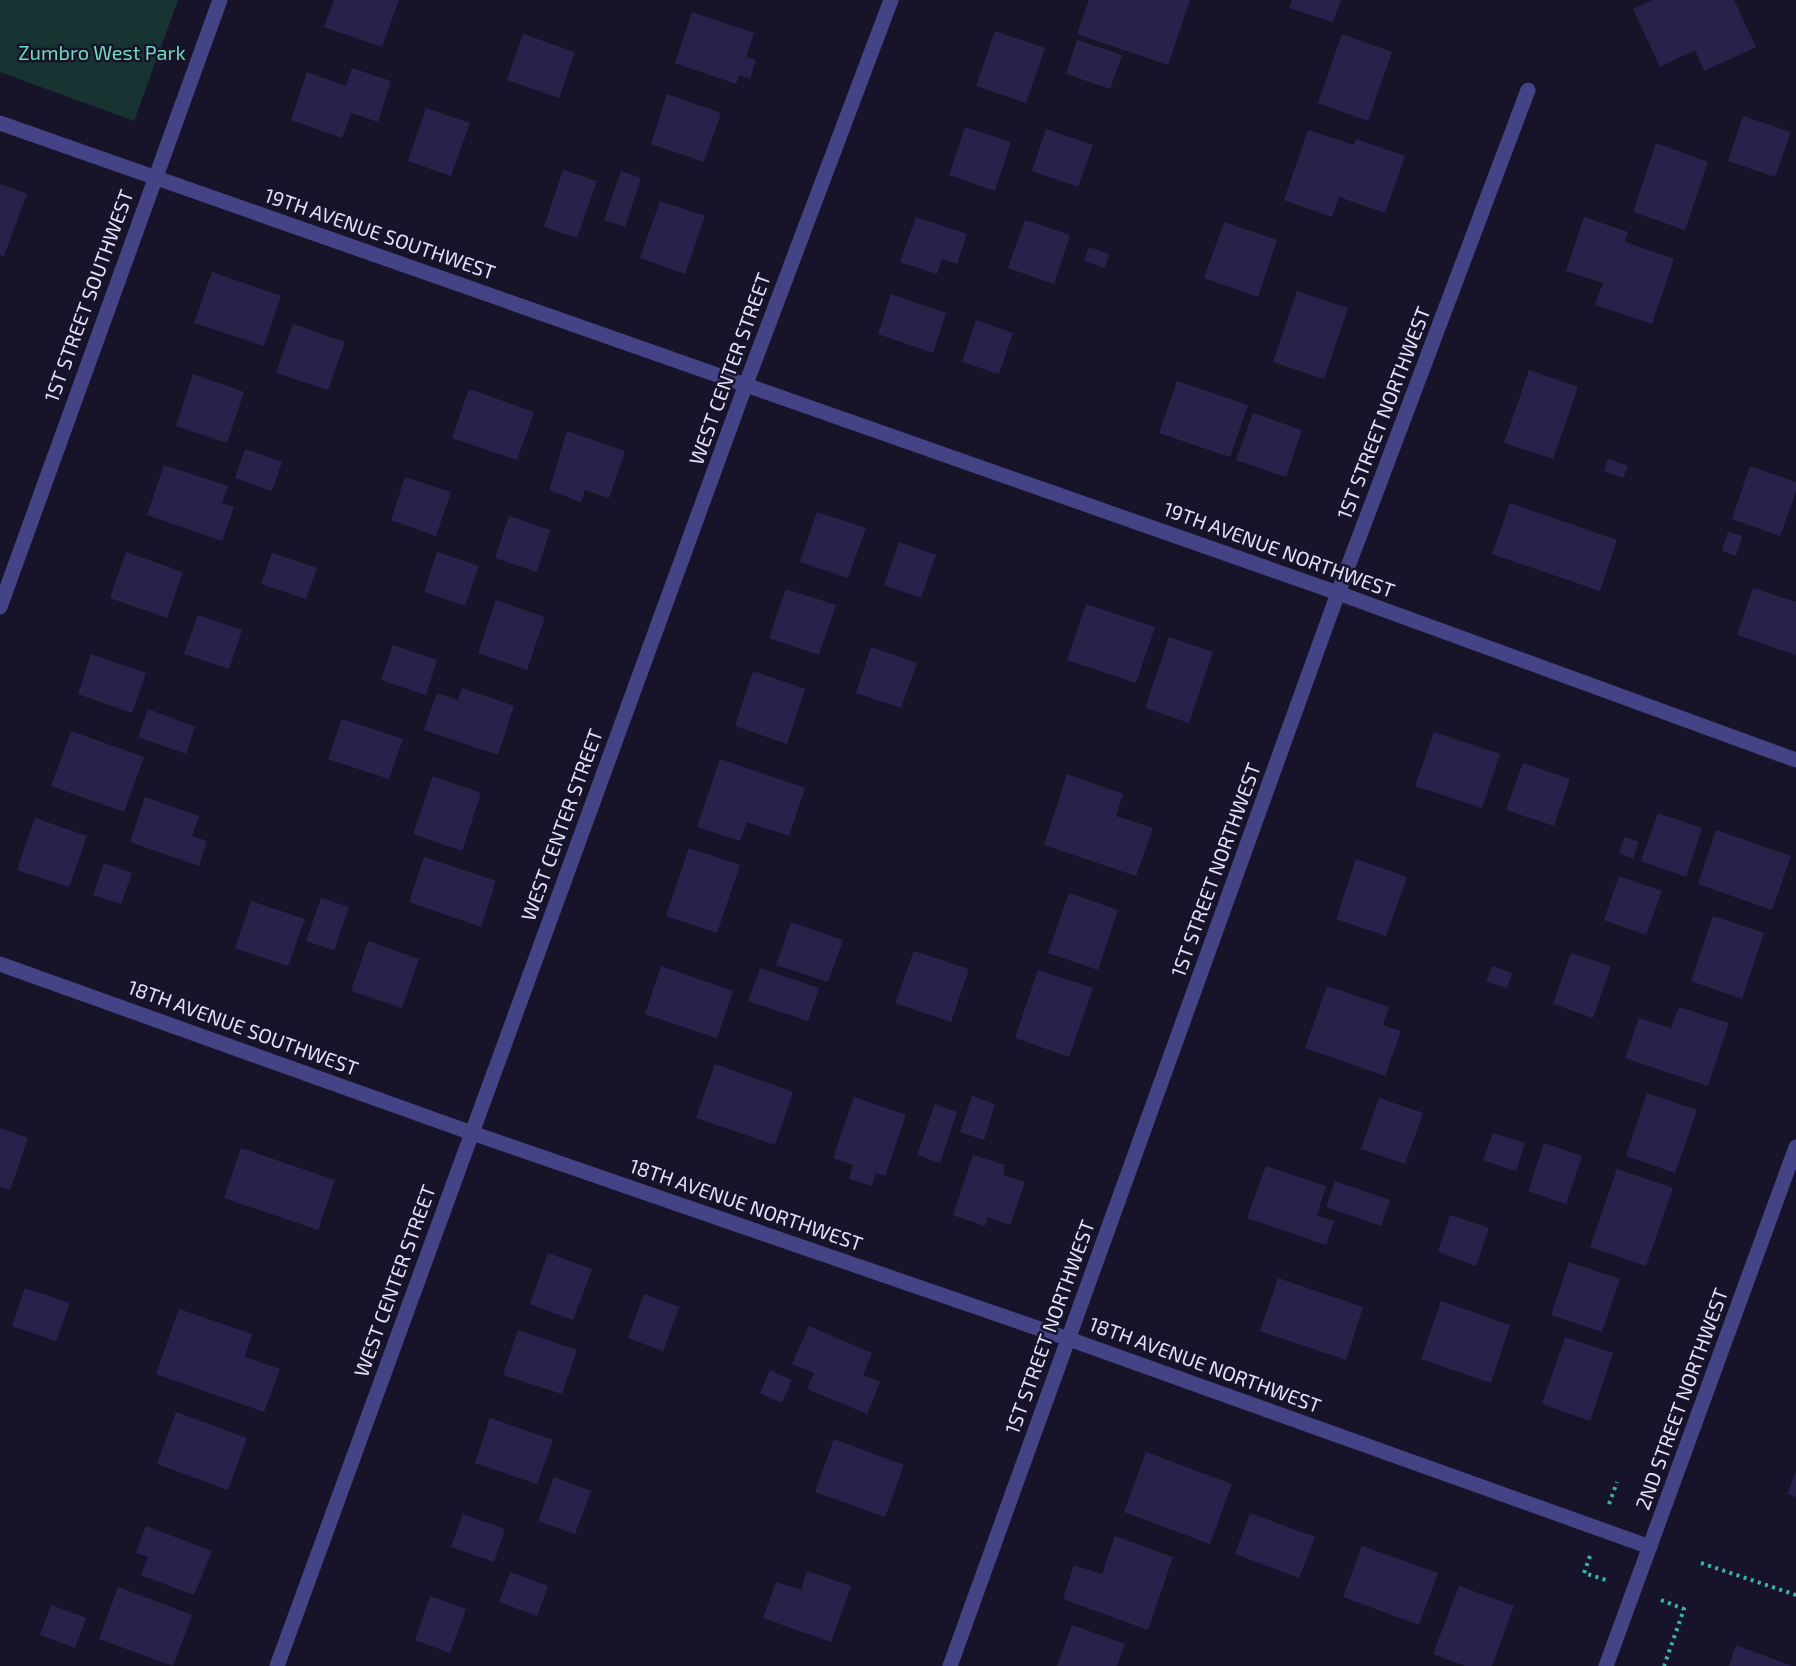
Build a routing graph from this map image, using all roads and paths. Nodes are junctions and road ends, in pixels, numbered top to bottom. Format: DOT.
graph roads {
  1 [pos="220,0"];
  2 [pos="891,0"];
  3 [pos="1528,90"];
  4 [pos="0,123"];
  5 [pos="155,177"];
  6 [pos="746,384"];
  7 [pos="1338,593"];
  8 [pos="0,607"];
  9 [pos="1796,760"];
  10 [pos="0,964"];
  11 [pos="472,1133"];
  12 [pos="1796,1147"];
  13 [pos="1068,1339"];
  14 [pos="1650,1547"];
  15 [pos="1701,1563"];
  16 [pos="1796,1595"];
  17 [pos="1684,1609"];
  18 [pos="278,1666"];
  19 [pos="950,1666"];
  20 [pos="1606,1666"];
  21 [pos="1664,1666"];
  1 -- 5 [label="street, 1ST STREET SOUTHWEST"];
  2 -- 6 [label="street, WEST CENTER STREET"];
  3 -- 7 [label="street, 1ST STREET NORTHWEST"];
  4 -- 5 [label="street, 19TH AVENUE SOUTHWEST"];
  5 -- 6 [label="street, 19TH AVENUE SOUTHWEST"];
  5 -- 8 [label="street, 1ST STREET SOUTHWEST"];
  6 -- 7 [label="street, 19TH AVENUE NORTHWEST"];
  6 -- 11 [label="street, WEST CENTER STREET"];
  7 -- 9 [label="street, 19TH AVENUE NORTHWEST"];
  7 -- 13 [label="street, 1ST STREET NORTHWEST"];
  10 -- 11 [label="street, 18TH AVENUE SOUTHWEST"];
  11 -- 13 [label="street, 18TH AVENUE NORTHWEST"];
  11 -- 18 [label="street, WEST CENTER STREET"];
  12 -- 14 [label="street, 2ND STREET NORTHWEST"];
  13 -- 14 [label="street, 18TH AVENUE NORTHWEST"];
  13 -- 19 [label="street, 1ST STREET NORTHWEST"];
  14 -- 20 [label="street, 2ND STREET NORTHWEST"];
  15 -- 16 [label="path"];
  17 -- 21 [label="path"];
}
